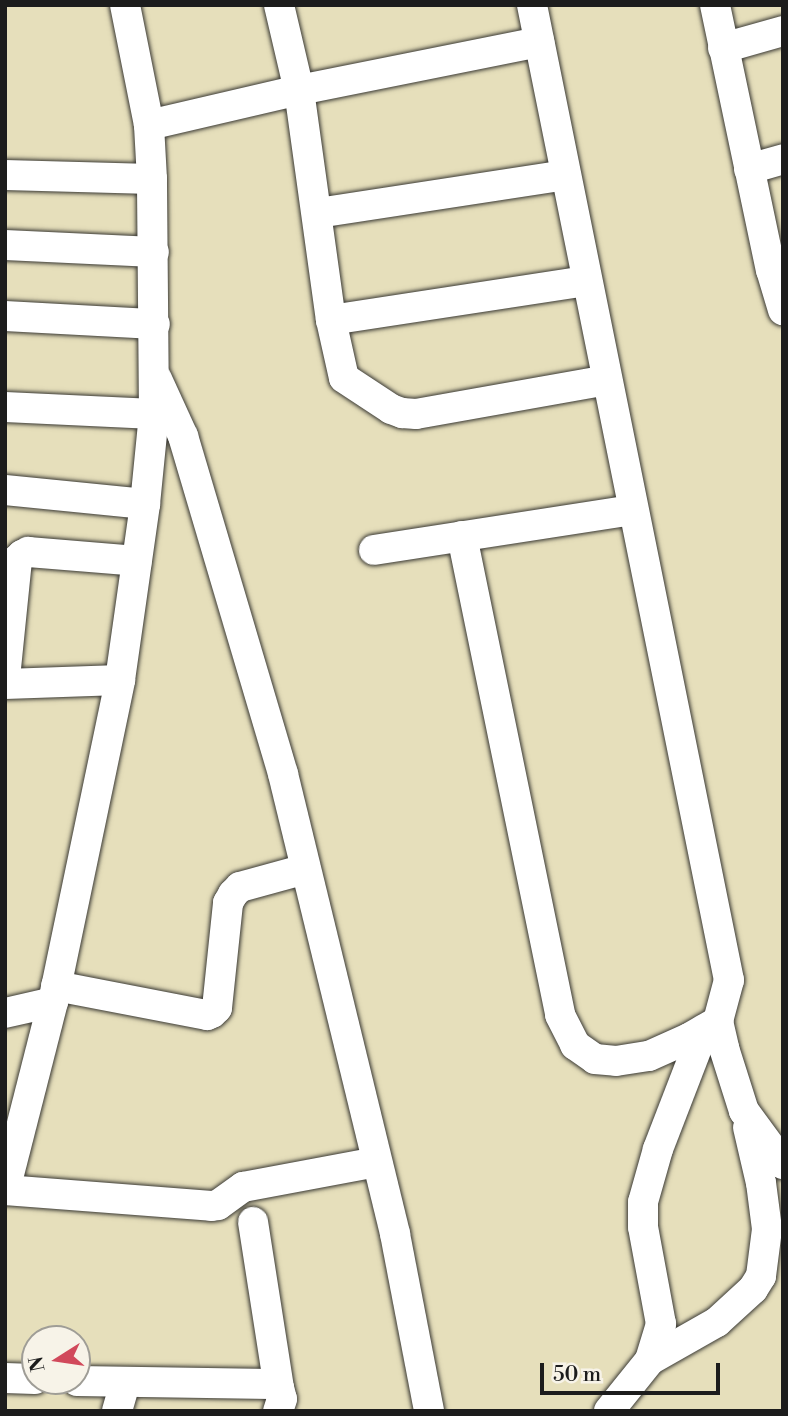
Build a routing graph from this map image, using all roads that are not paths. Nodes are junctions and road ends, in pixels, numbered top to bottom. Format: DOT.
graph roads {
  1 [pos="124,5"];
  2 [pos="279,5"];
  3 [pos="531,5"];
  4 [pos="715,5"];
  5 [pos="783,31"];
  6 [pos="539,41"];
  7 [pos="723,48"];
  8 [pos="299,90"];
  9 [pos="149,125"];
  10 [pos="783,159"];
  11 [pos="749,169"];
  12 [pos="5,175"];
  13 [pos="565,175"];
  14 [pos="152,179"];
  15 [pos="318,213"];
  16 [pos="5,245"];
  17 [pos="154,252"];
  18 [pos="585,281"];
  19 [pos="780,293"];
  20 [pos="5,316"];
  21 [pos="331,320"];
  22 [pos="155,324"];
  23 [pos="154,372"];
  24 [pos="606,380"];
  25 [pos="5,407"];
  26 [pos="153,414"];
  27 [pos="5,490"];
  28 [pos="145,504"];
  29 [pos="633,510"];
  30 [pos="462,536"];
  31 [pos="374,550"];
  32 [pos="137,561"];
  33 [pos="5,678"];
  34 [pos="120,680"];
  35 [pos="5,684"];
  36 [pos="306,869"];
  37 [pos="55,994"];
  38 [pos="5,1013"];
  39 [pos="711,1025"];
  40 [pos="744,1111"];
  41 [pos="377,1162"];
  42 [pos="783,1164"];
  43 [pos="5,1190"];
  44 [pos="253,1222"];
  45 [pos="650,1360"];
  46 [pos="91,1386"];
  47 [pos="121,1397"];
  48 [pos="278,1399"];
  49 [pos="429,1411"];
  50 [pos="609,1411"];
  1 -- 9 [label="street"];
  2 -- 8 [label="street"];
  3 -- 6 [label="street"];
  4 -- 7 [label="street"];
  5 -- 7 [label="street"];
  6 -- 8 [label="street"];
  6 -- 13 [label="street"];
  7 -- 11 [label="street"];
  8 -- 9 [label="street"];
  8 -- 15 [label="street"];
  9 -- 14 [label="street"];
  10 -- 11 [label="street"];
  11 -- 19 [label="street"];
  12 -- 14 [label="street"];
  13 -- 15 [label="street"];
  13 -- 18 [label="street"];
  14 -- 17 [label="street"];
  15 -- 21 [label="street"];
  16 -- 17 [label="street"];
  17 -- 22 [label="street"];
  18 -- 21 [label="street"];
  18 -- 24 [label="street"];
  20 -- 22 [label="street"];
  21 -- 24 [label="street"];
  22 -- 23 [label="street"];
  23 -- 26 [label="street"];
  23 -- 36 [label="street"];
  24 -- 29 [label="street"];
  25 -- 26 [label="street"];
  26 -- 28 [label="street"];
  27 -- 28 [label="street"];
  28 -- 32 [label="street"];
  29 -- 30 [label="street"];
  29 -- 39 [label="street"];
  30 -- 31 [label="street"];
  30 -- 39 [label="street"];
  32 -- 33 [label="street"];
  32 -- 34 [label="street"];
  34 -- 35 [label="street"];
  34 -- 37 [label="street"];
  36 -- 37 [label="street"];
  36 -- 41 [label="street"];
  37 -- 38 [label="street"];
  37 -- 43 [label="street"];
  39 -- 40 [label="street"];
  39 -- 45 [label="street"];
  40 -- 42 [label="street"];
  40 -- 45 [label="street"];
  41 -- 43 [label="street"];
  41 -- 49 [label="street"];
  44 -- 48 [label="street"];
  45 -- 50 [label="street"];
  46 -- 47 [label="street"];
  47 -- 48 [label="street"];
}
